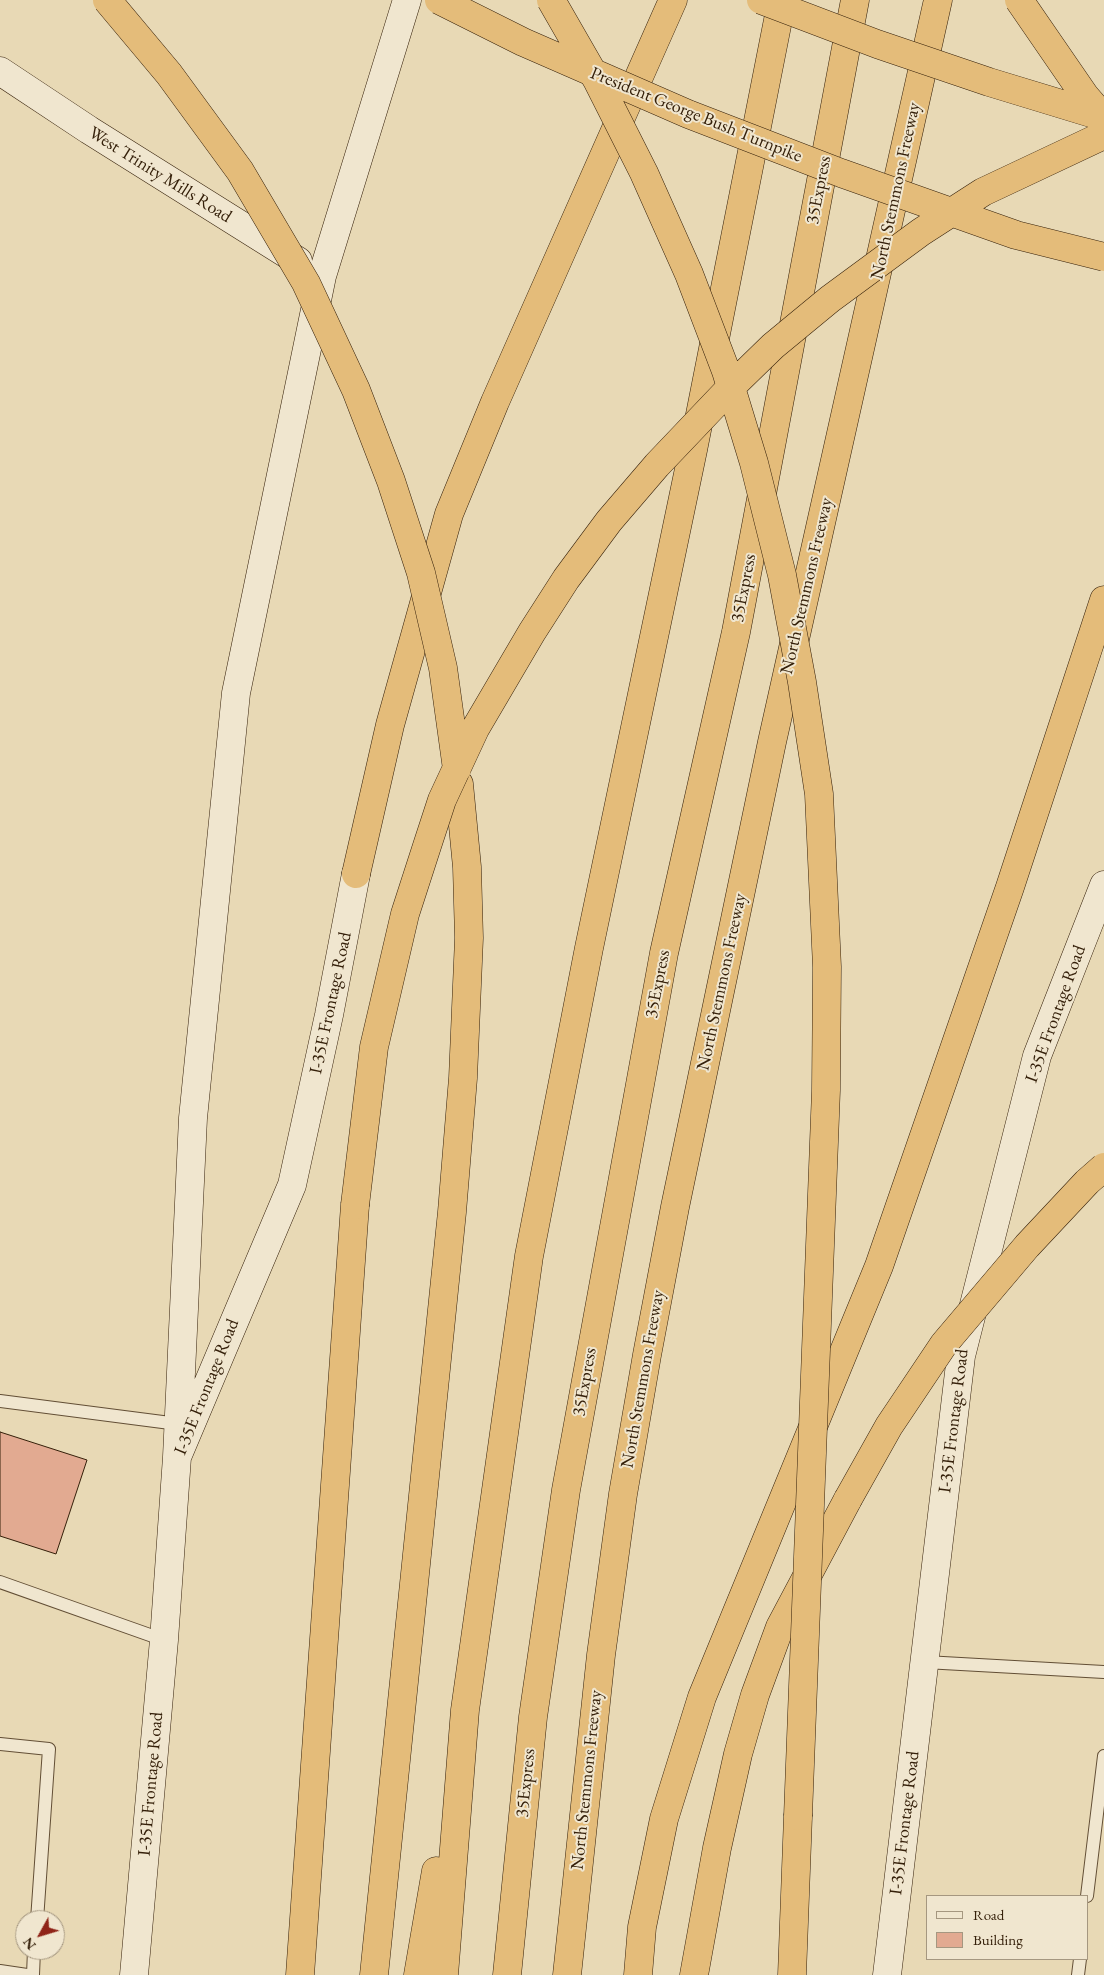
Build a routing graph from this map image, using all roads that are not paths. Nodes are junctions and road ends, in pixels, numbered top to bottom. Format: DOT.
graph roads {
  1 [pos="107,0"];
  2 [pos="407,0"];
  3 [pos="439,0"];
  4 [pos="551,0"];
  5 [pos="673,0"];
  6 [pos="761,0"];
  7 [pos="782,0"];
  8 [pos="855,0"];
  9 [pos="938,0"];
  10 [pos="1019,0"];
  11 [pos="0,71"];
  12 [pos="1104,117"];
  13 [pos="1104,135"];
  14 [pos="1104,257"];
  15 [pos="322,276"];
  16 [pos="1104,600"];
  17 [pos="356,874"];
  18 [pos="1104,885"];
  19 [pos="1104,1167"];
  20 [pos="0,1401"];
  21 [pos="178,1424"];
  22 [pos="177,1457"];
  23 [pos="0,1582"];
  24 [pos="164,1640"];
  25 [pos="925,1662"];
  26 [pos="1104,1672"];
  27 [pos="465,1710"];
  28 [pos="0,1744"];
  29 [pos="1104,1756"];
  30 [pos="1087,1895"];
  31 [pos="38,1910"];
  32 [pos="34,1960"];
  33 [pos="1080,1960"];
  34 [pos="0,1971"];
  35 [pos="27,1975"];
  36 [pos="33,1975"];
  37 [pos="134,1975"];
  38 [pos="300,1975"];
  39 [pos="374,1975"];
  40 [pos="418,1975"];
  41 [pos="444,1975"];
  42 [pos="507,1975"];
  43 [pos="567,1975"];
  44 [pos="638,1975"];
  45 [pos="694,1975"];
  46 [pos="792,1975"];
  47 [pos="887,1975"];
  48 [pos="1078,1975"];
  1 -- 39 [label="highway, bridge"];
  2 -- 15 [label="main road"];
  3 -- 14 [label="highway, President George Bush Turnpike, bridge"];
  4 -- 46 [label="highway, bridge"];
  5 -- 17 [label="highway"];
  6 -- 12 [label="highway, bridge"];
  7 -- 27 [label="highway"];
  8 -- 42 [label="highway, 35Express"];
  9 -- 43 [label="highway, North Stemmons Freeway"];
  10 -- 12 [label="highway, bridge"];
  11 -- 15 [label="main road, West Trinity Mills Road"];
  13 -- 38 [label="highway, bridge"];
  15 -- 21 [label="main road"];
  16 -- 44 [label="highway"];
  17 -- 22 [label="main road, I-35E Frontage Road"];
  18 -- 25 [label="main road, I-35E Frontage Road"];
  19 -- 45 [label="highway, bridge"];
  20 -- 21 [label="lane"];
  21 -- 22 [label="main road"];
  22 -- 24 [label="main road, I-35E Frontage Road"];
  23 -- 24 [label="lane"];
  24 -- 37 [label="main road, I-35E Frontage Road"];
  25 -- 26 [label="lane"];
  25 -- 47 [label="main road, I-35E Frontage Road"];
  27 -- 40 [label="highway"];
  27 -- 41 [label="highway"];
  28 -- 31 [label="lane"];
  29 -- 30 [label="lane"];
  32 -- 36 [label="lane"];
  33 -- 48 [label="lane"];
  34 -- 35 [label="lane"];
}
